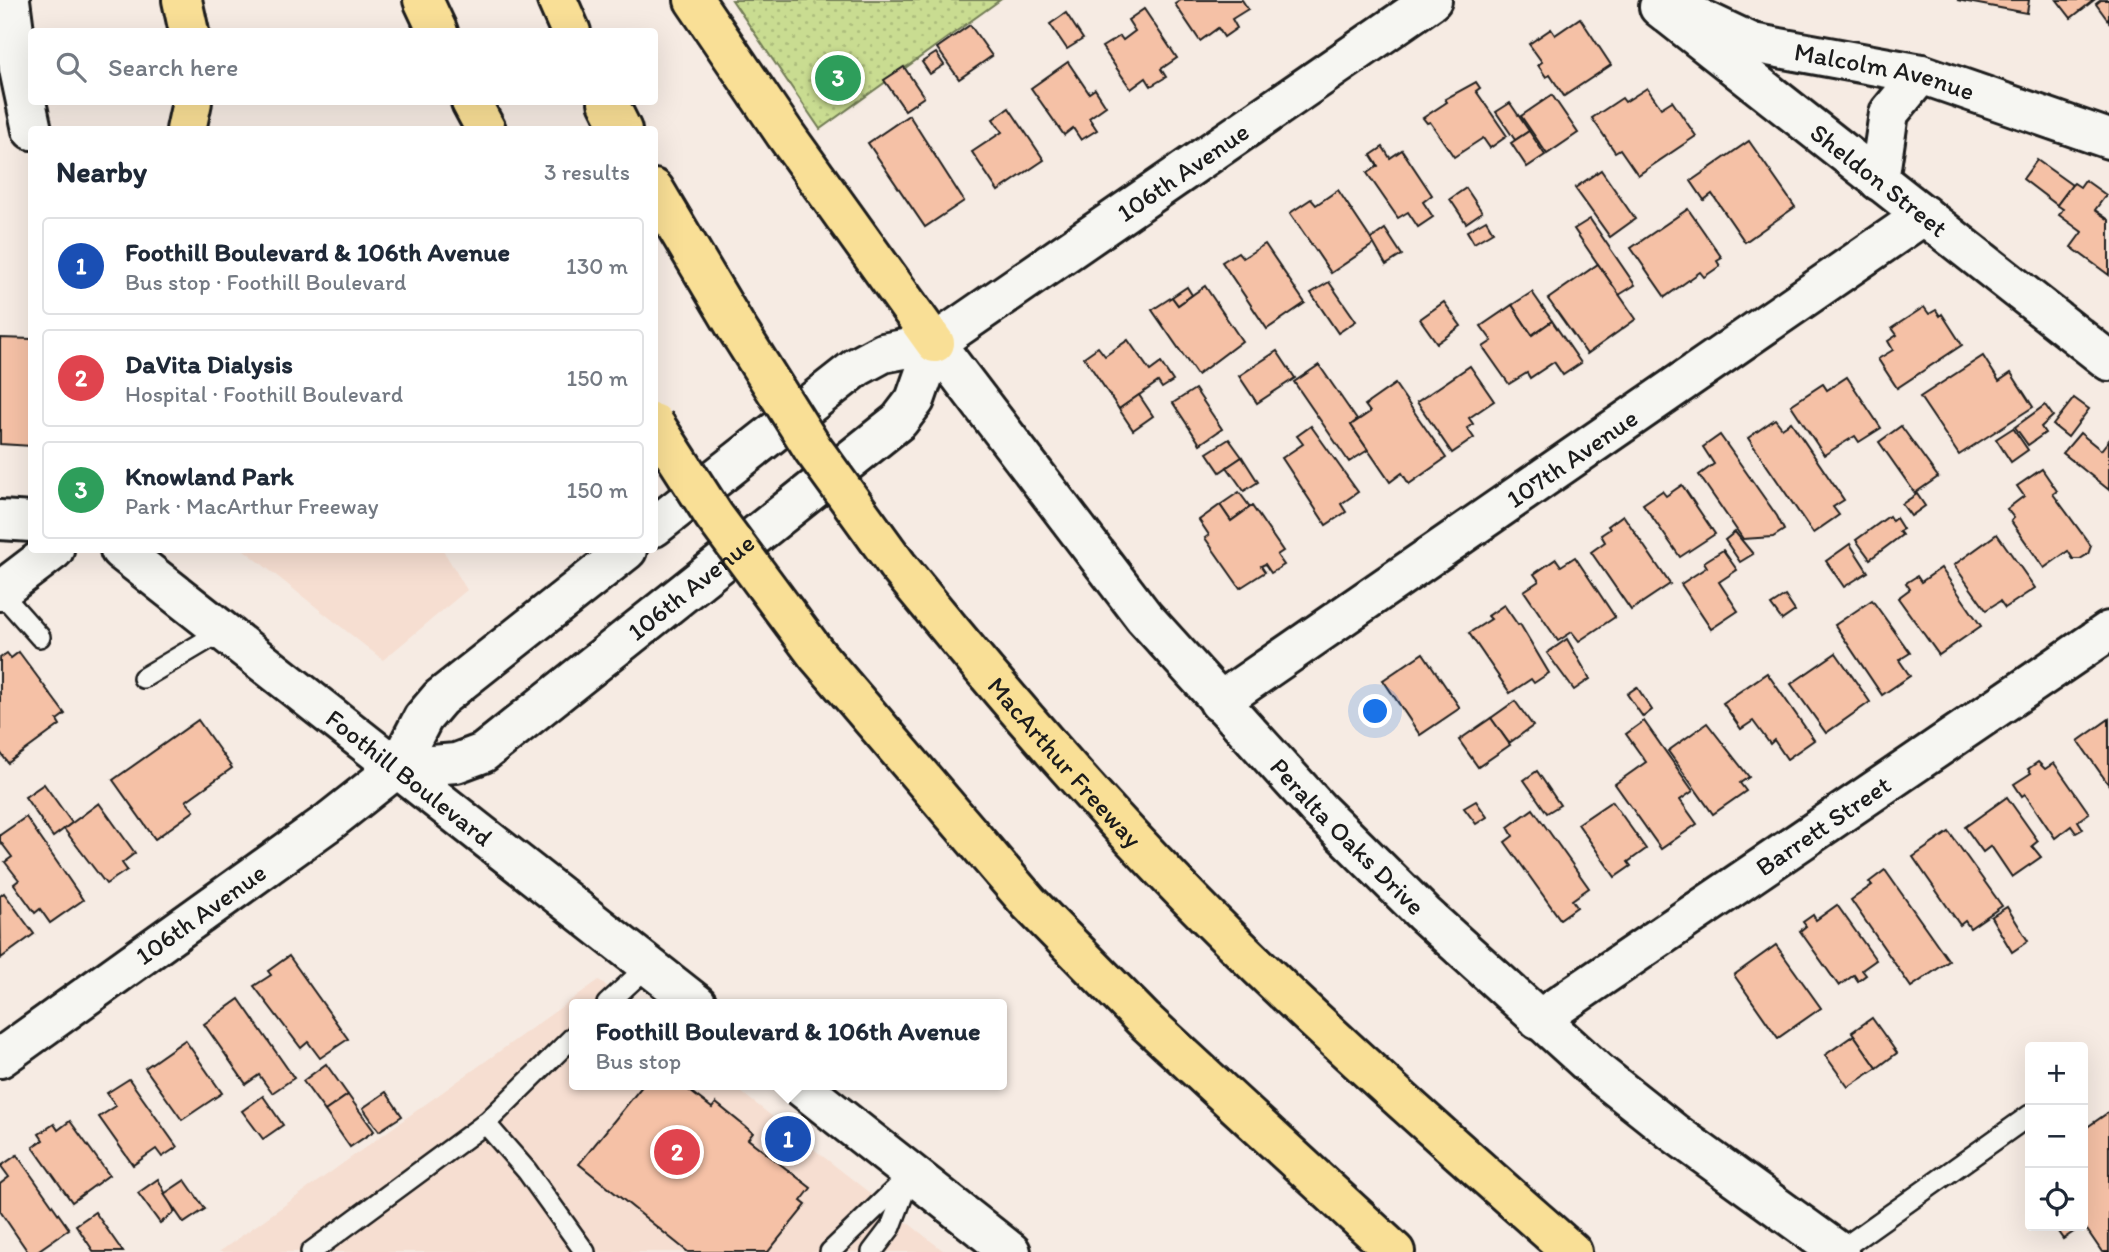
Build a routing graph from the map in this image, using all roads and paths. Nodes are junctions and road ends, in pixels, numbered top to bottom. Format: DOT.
graph roads {
  1 [pos="9,0"];
  2 [pos="182,0"];
  3 [pos="423,0"];
  4 [pos="556,0"];
  5 [pos="694,0"];
  6 [pos="1432,0"];
  7 [pos="1650,0"];
  8 [pos="1661,0"];
  9 [pos="188,28"];
  10 [pos="436,28"];
  11 [pos="570,28"];
  12 [pos="9,68"];
  13 [pos="1921,74"];
  14 [pos="191,105"];
  15 [pos="473,105"];
  16 [pos="610,105"];
  17 [pos="31,126"];
  18 [pos="187,126"];
  19 [pos="484,126"];
  20 [pos="620,126"];
  21 [pos="2109,139"];
  22 [pos="1879,181"];
  23 [pos="658,196"];
  24 [pos="1924,215"];
  25 [pos="935,343"];
  26 [pos="2109,361"];
  27 [pos="658,429"];
  28 [pos="0,520"];
  29 [pos="28,522"];
  30 [pos="658,524"];
  31 [pos="50,553"];
  32 [pos="124,553"];
  33 [pos="623,553"];
  34 [pos="0,592"];
  35 [pos="224,630"];
  36 [pos="2109,631"];
  37 [pos="40,637"];
  38 [pos="143,678"];
  39 [pos="1219,702"];
  40 [pos="397,768"];
  41 [pos="648,966"];
  42 [pos="612,999"];
  43 [pos="691,999"];
  44 [pos="1538,1020"];
  45 [pos="569,1042"];
  46 [pos="0,1058"];
  47 [pos="805,1090"];
  48 [pos="2025,1119"];
  49 [pos="485,1124"];
  50 [pos="911,1174"];
  51 [pos="323,1249"];
  52 [pos="585,1252"];
  53 [pos="830,1252"];
  54 [pos="872,1252"];
  55 [pos="1011,1252"];
  56 [pos="1395,1252"];
  57 [pos="1572,1252"];
  58 [pos="1839,1252"];
  1 -- 12 [label="street"];
  2 -- 9 [label="highway"];
  3 -- 10 [label="highway"];
  4 -- 11 [label="highway"];
  5 -- 25 [label="highway"];
  6 -- 25 [label="street, 106th Avenue"];
  7 -- 22 [label="street, Sheldon Street"];
  8 -- 13 [label="street, Malcolm Avenue"];
  12 -- 17 [label="street"];
  13 -- 21 [label="street, Malcolm Avenue"];
  13 -- 22 [label="street"];
  14 -- 18 [label="highway"];
  15 -- 19 [label="highway"];
  16 -- 20 [label="highway"];
  22 -- 24 [label="street, Sheldon Street"];
  23 -- 57 [label="highway, MacArthur Freeway, bridge"];
  24 -- 26 [label="street, Sheldon Street"];
  24 -- 39 [label="street, 107th Avenue"];
  25 -- 30 [label="street, 106th Avenue"];
  25 -- 39 [label="street, Peralta Oaks Drive"];
  25 -- 40 [label="street, 106th Avenue"];
  27 -- 56 [label="highway, bridge"];
  28 -- 29 [label="street"];
  31 -- 34 [label="street"];
  32 -- 35 [label="street, Foothill Boulevard"];
  33 -- 40 [label="street, 106th Avenue"];
  34 -- 37 [label="lane"];
  35 -- 38 [label="lane"];
  35 -- 40 [label="street, Foothill Boulevard"];
  36 -- 44 [label="street, Barrett Street"];
  39 -- 44 [label="street, Peralta Oaks Drive"];
  40 -- 41 [label="street, Foothill Boulevard"];
  40 -- 46 [label="street, 106th Avenue"];
  41 -- 42 [label="lane"];
  41 -- 43 [label="street, Foothill Boulevard"];
  44 -- 58 [label="street, Peralta Oaks Drive"];
  45 -- 49 [label="lane"];
  47 -- 50 [label="street"];
  48 -- 58 [label="lane"];
  49 -- 51 [label="lane"];
  49 -- 52 [label="lane"];
  50 -- 53 [label="lane"];
  50 -- 54 [label="lane"];
  50 -- 55 [label="street"];
}
